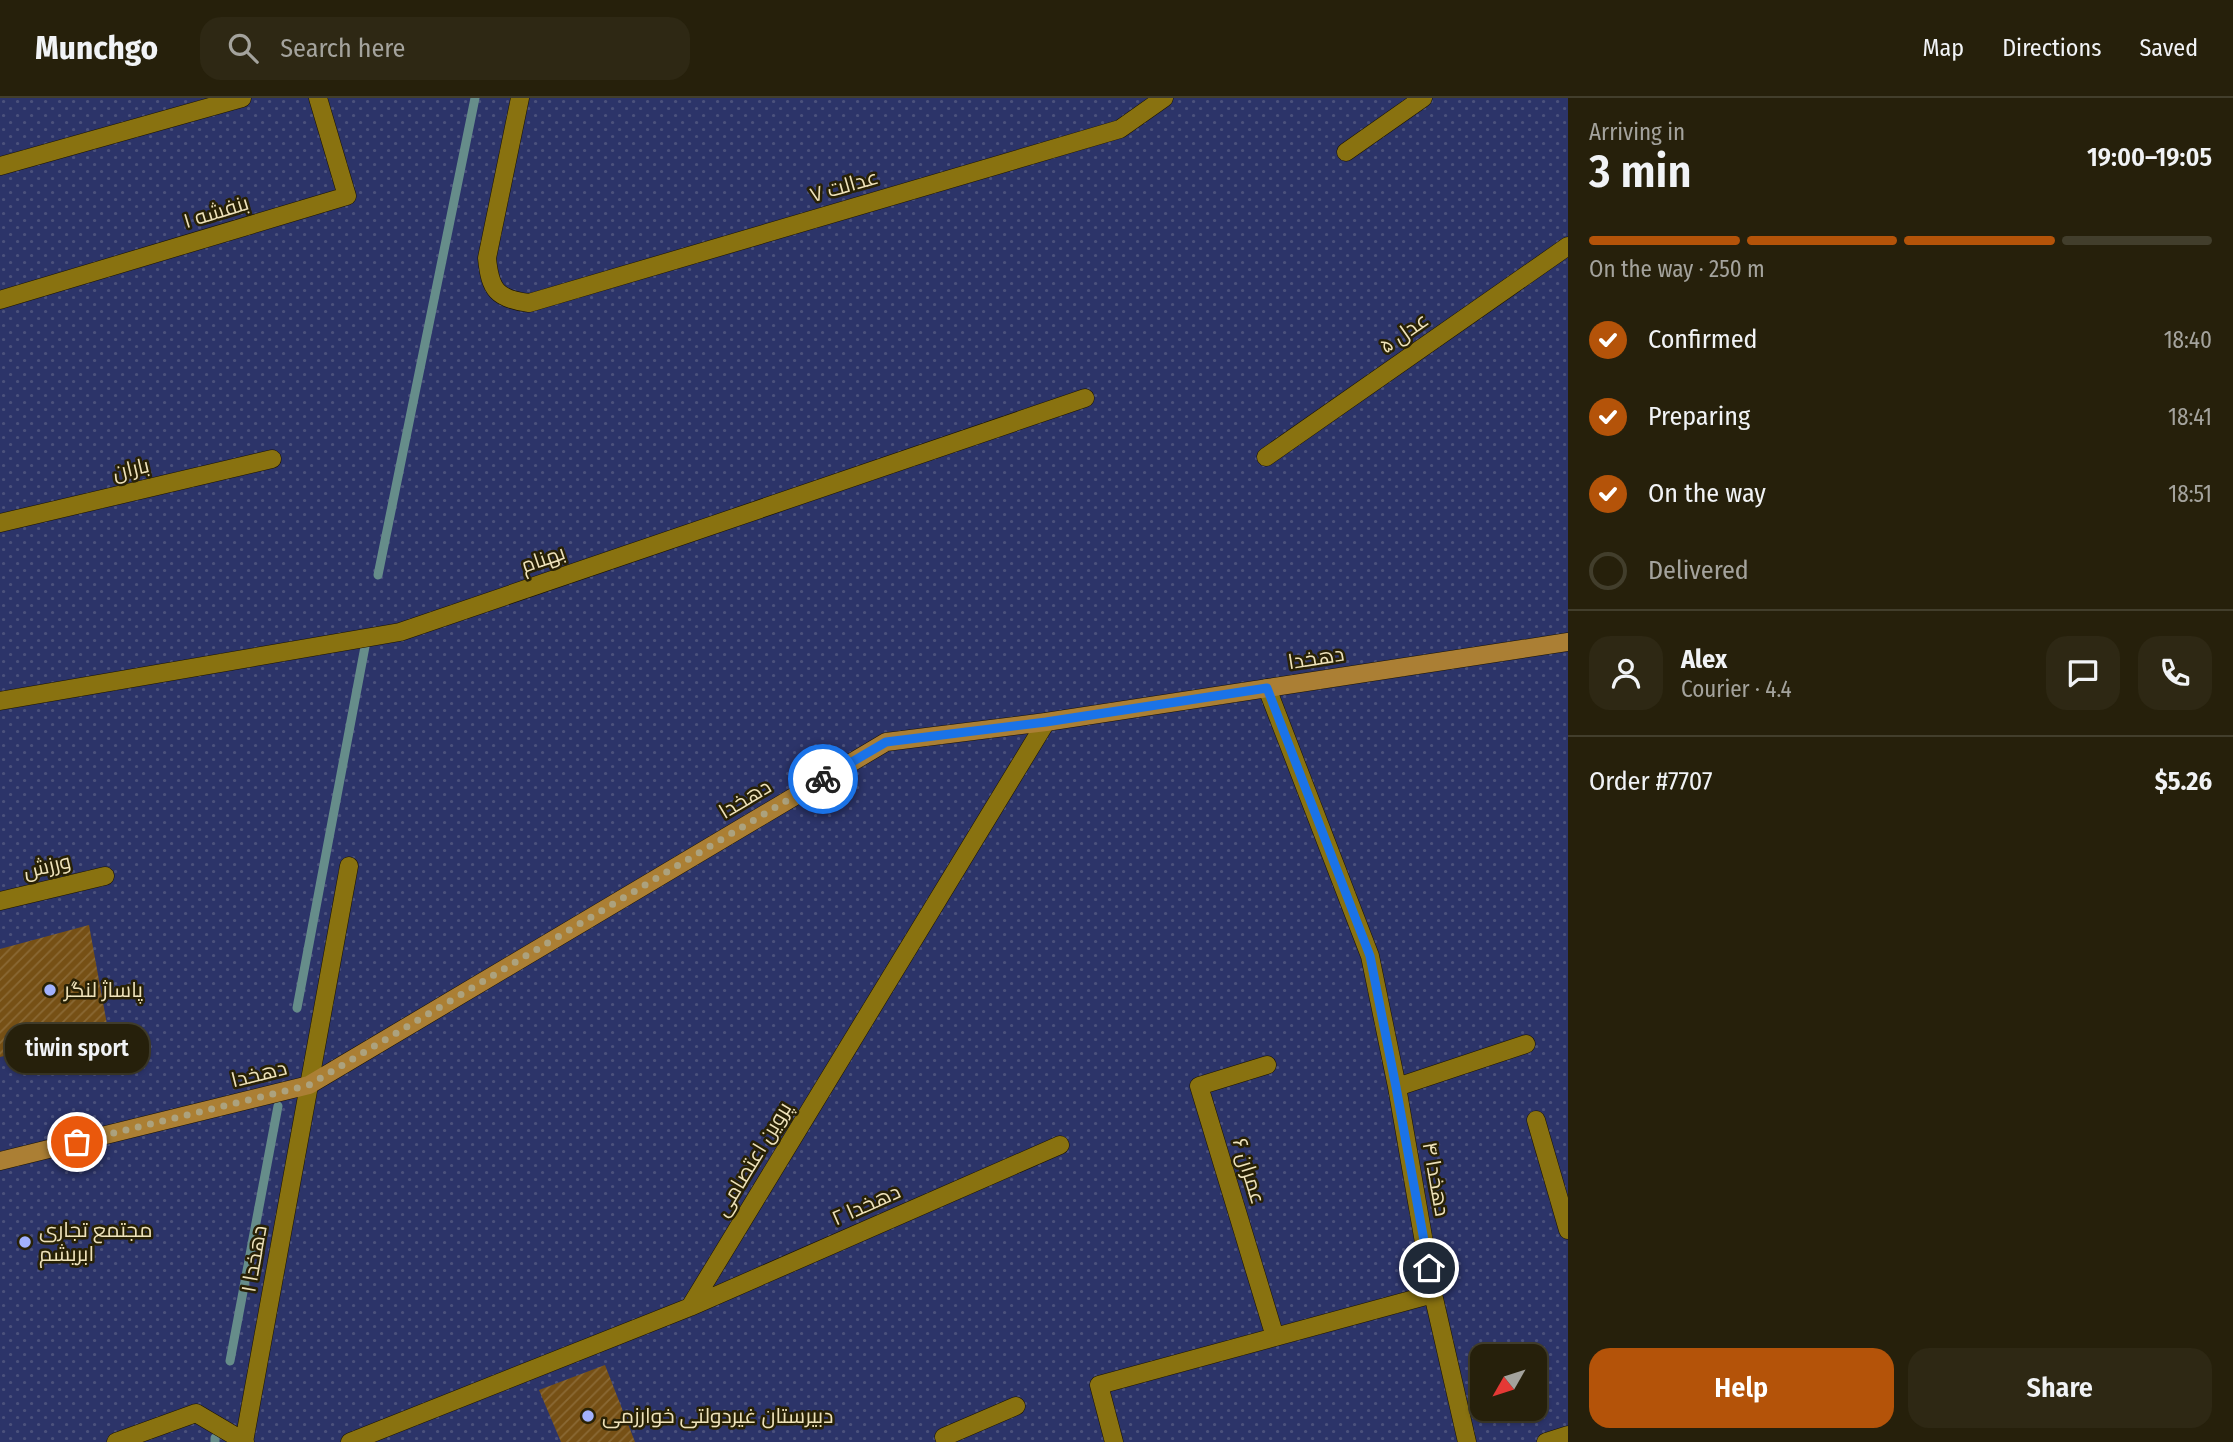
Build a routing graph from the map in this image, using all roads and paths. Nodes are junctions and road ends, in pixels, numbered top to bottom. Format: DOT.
graph roads {
  1 [pos="242,98"];
  2 [pos="318,98"];
  3 [pos="520,98"];
  4 [pos="1164,98"];
  5 [pos="1423,98"];
  6 [pos="1346,152"];
  7 [pos="0,166"];
  8 [pos="1568,246"];
  9 [pos="0,300"];
  10 [pos="1085,398"];
  11 [pos="1266,457"];
  12 [pos="272,459"];
  13 [pos="0,523"];
  14 [pos="1568,642"];
  15 [pos="1267,688"];
  16 [pos="0,701"];
  17 [pos="1046,722"];
  18 [pos="349,866"];
  19 [pos="105,876"];
  20 [pos="0,901"];
  21 [pos="1526,1044"];
  22 [pos="1267,1065"];
  23 [pos="309,1085"];
  24 [pos="1396,1087"];
  25 [pos="1536,1120"];
  26 [pos="1060,1145"];
  27 [pos="0,1161"];
  28 [pos="1568,1230"];
  29 [pos="1433,1294"];
  30 [pos="690,1307"];
  31 [pos="1275,1338"];
  32 [pos="1016,1406"];
  33 [pos="1568,1435"];
  34 [pos="941,1440"];
  35 [pos="116,1442"];
  36 [pos="245,1442"];
  37 [pos="350,1442"];
  38 [pos="1114,1442"];
  39 [pos="1468,1442"];
  40 [pos="1546,1442"];
  1 -- 7 [label="street"];
  2 -- 9 [label="street, بنفشه ۱"];
  3 -- 4 [label="street, ۷ عدالت"];
  5 -- 6 [label="street"];
  8 -- 11 [label="street, عدل ۵"];
  10 -- 16 [label="street, بهنام"];
  12 -- 13 [label="street, باران"];
  14 -- 15 [label="street, دهخدا"];
  15 -- 17 [label="street, دهخدا"];
  15 -- 24 [label="street, دهخدا ۴"];
  17 -- 23 [label="street, دهخدا"];
  17 -- 30 [label="street, پروین اعتصامی"];
  18 -- 23 [label="street, دهخدا ۱"];
  19 -- 20 [label="street, ورزش"];
  21 -- 24 [label="street"];
  22 -- 31 [label="street, عمران ۶"];
  23 -- 27 [label="street, دهخدا"];
  23 -- 36 [label="street, دهخدا ۱"];
  24 -- 29 [label="street, دهخدا ۴"];
  25 -- 28 [label="street"];
  26 -- 30 [label="street, دهخدا ۲"];
  29 -- 31 [label="street"];
  29 -- 39 [label="street, دهخدا ۴"];
  30 -- 37 [label="street"];
  31 -- 38 [label="street"];
  32 -- 34 [label="street"];
  33 -- 40 [label="street"];
  35 -- 36 [label="street"];
}
